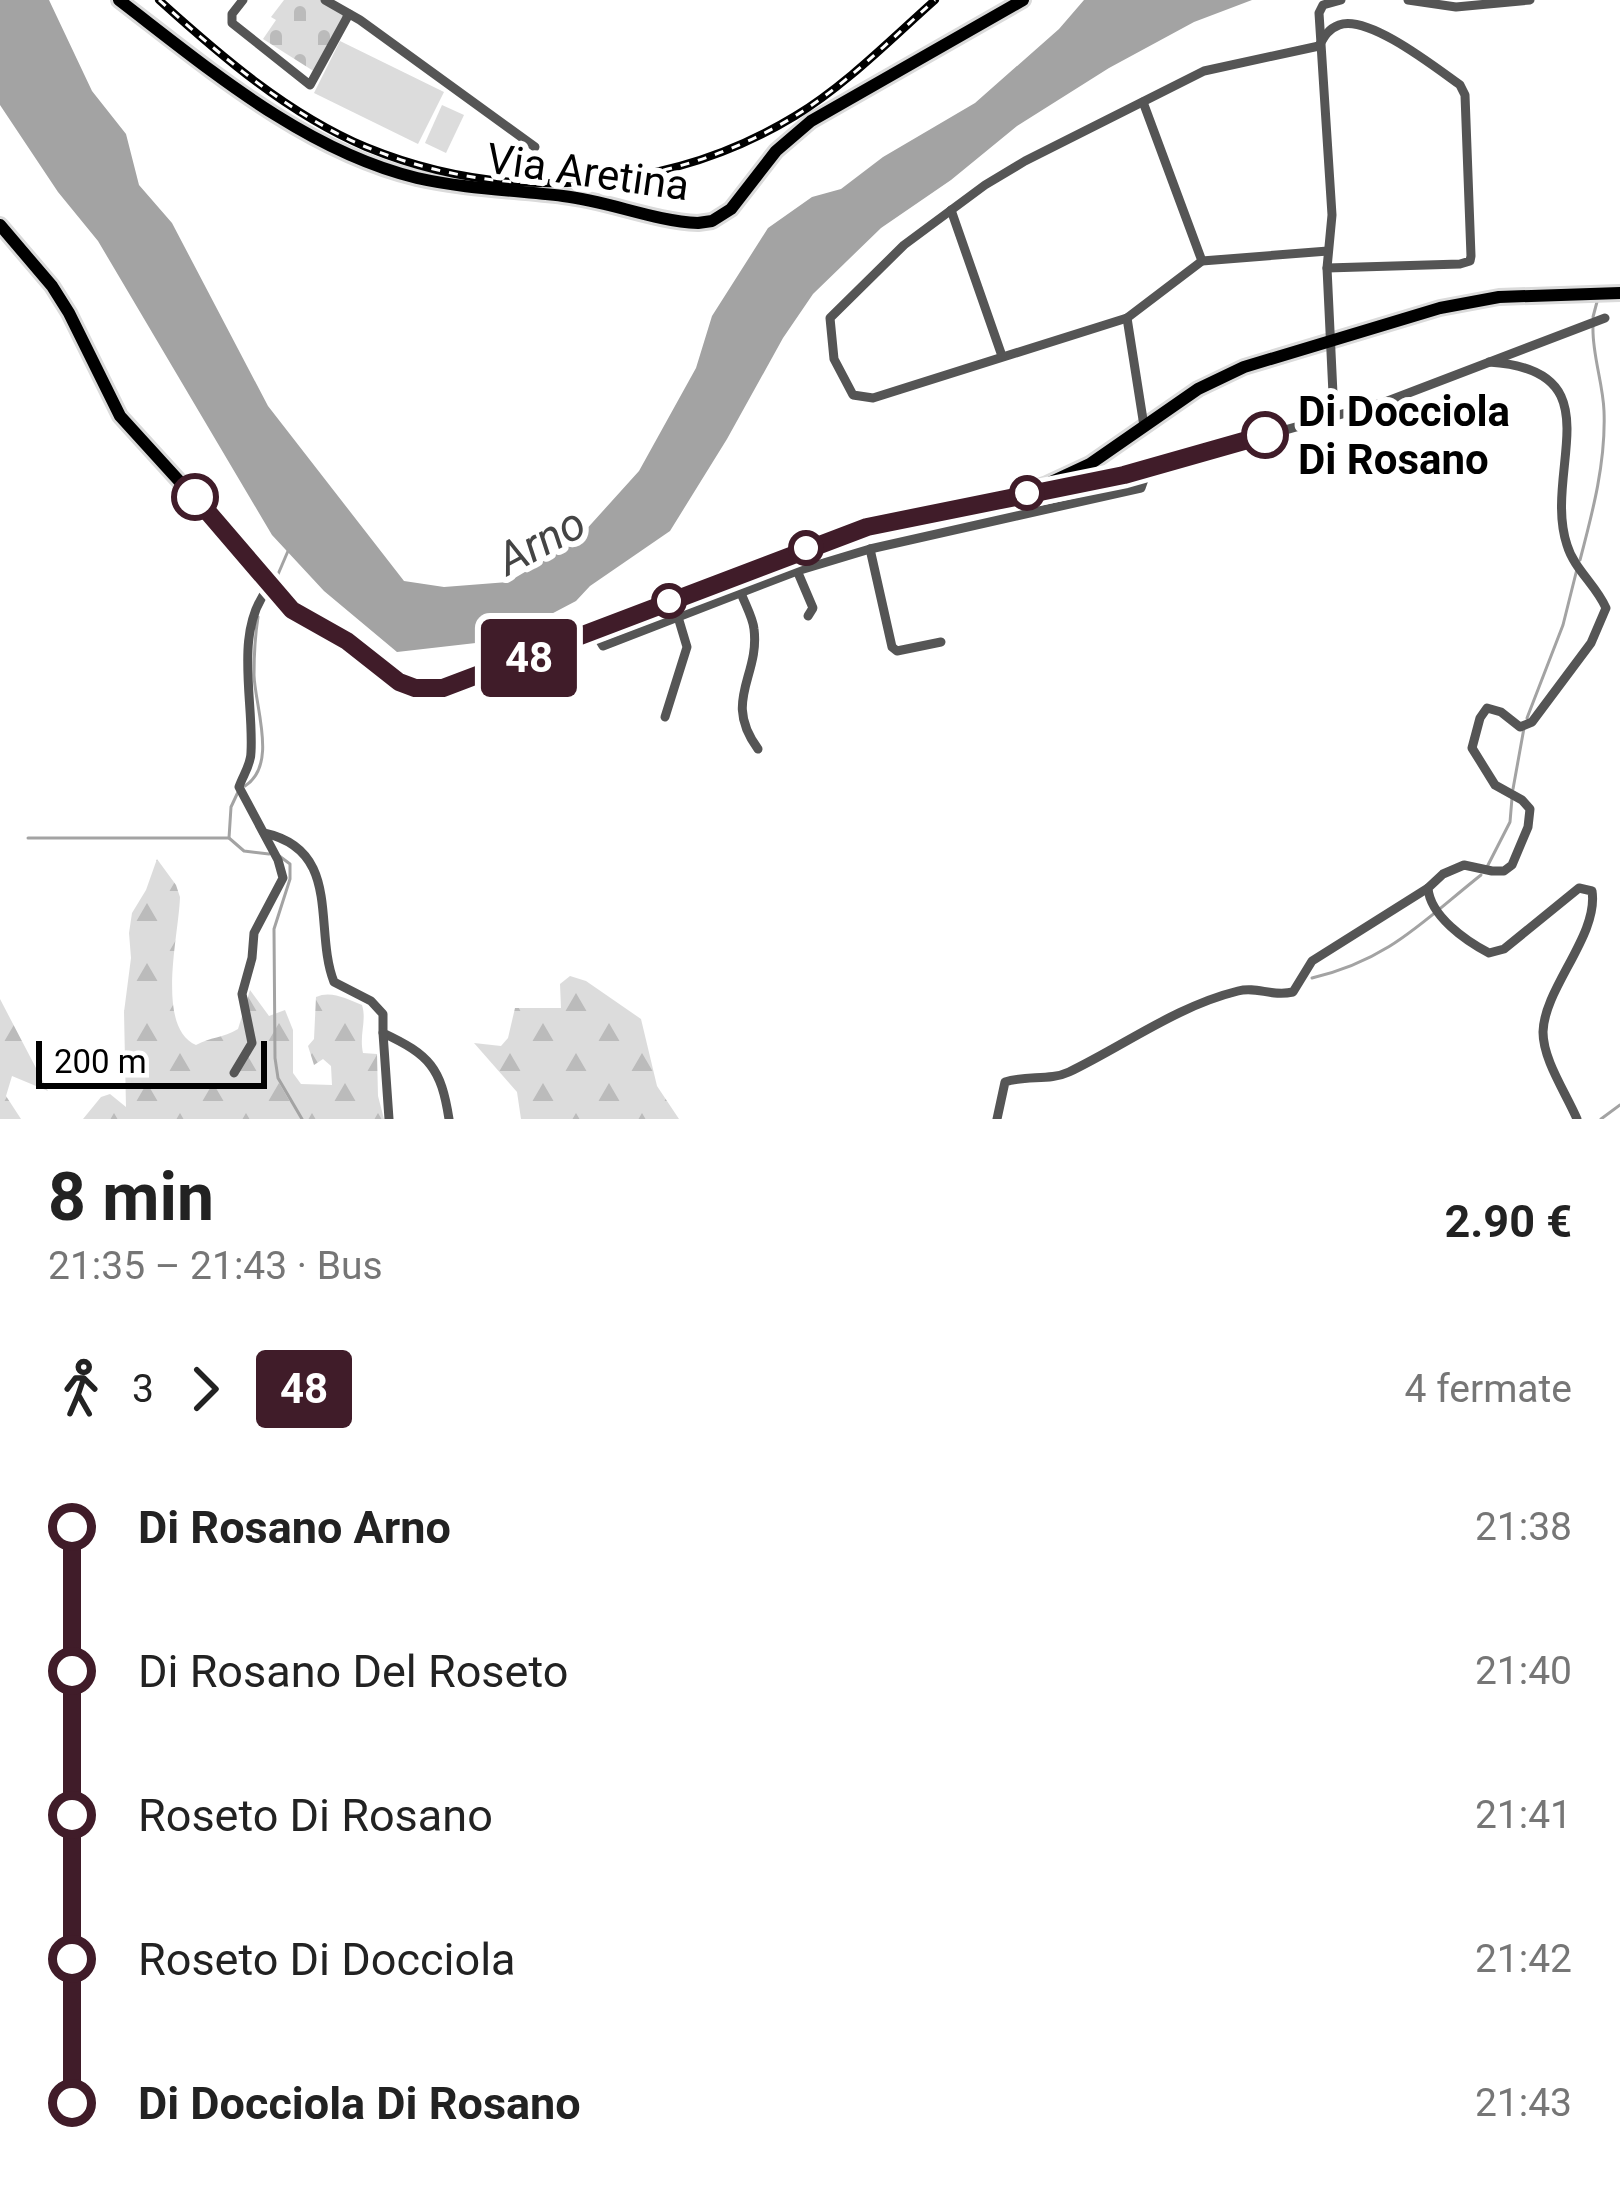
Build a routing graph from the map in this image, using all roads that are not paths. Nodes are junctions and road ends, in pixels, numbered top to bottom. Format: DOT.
graph roads {
  1 [pos="119,0"];
  2 [pos="243,0"];
  3 [pos="325,0"];
  4 [pos="1023,0"];
  5 [pos="1341,0"];
  6 [pos="1408,0"];
  7 [pos="1530,0"];
  8 [pos="349,14"];
  9 [pos="1319,46"];
  10 [pos="1143,102"];
  11 [pos="535,147"];
  12 [pos="951,210"];
  13 [pos="0,225"];
  14 [pos="1328,251"];
  15 [pos="1202,261"];
  16 [pos="1328,268"];
  17 [pos="1620,292"];
  18 [pos="1126,318"];
  19 [pos="1605,318"];
  20 [pos="1330,340"];
  21 [pos="1002,356"];
  22 [pos="1489,362"];
  23 [pos="1334,415"];
  24 [pos="1144,426"];
  25 [pos="1148,469"];
  26 [pos="1019,494"];
  27 [pos="870,549"];
  28 [pos="790,554"];
  29 [pos="797,571"];
  30 [pos="270,589"];
  31 [pos="741,593"];
  32 [pos="808,616"];
  33 [pos="678,617"];
  34 [pos="594,631"];
  35 [pos="941,642"];
  36 [pos="665,717"];
  37 [pos="758,749"];
  38 [pos="264,833"];
  39 [pos="1428,888"];
  40 [pos="383,1033"];
  41 [pos="234,1073"];
  42 [pos="389,1119"];
  43 [pos="449,1119"];
  44 [pos="997,1119"];
  45 [pos="1577,1119"];
  1 -- 4 [label="main road, Via Aretina"];
  2 -- 8 [label="street"];
  3 -- 8 [label="street"];
  5 -- 9 [label="street"];
  6 -- 7 [label="street"];
  8 -- 11 [label="street"];
  9 -- 10 [label="street"];
  9 -- 14 [label="street"];
  9 -- 16 [label="street"];
  10 -- 12 [label="street"];
  10 -- 15 [label="street"];
  12 -- 21 [label="street"];
  12 -- 21 [label="street"];
  13 -- 30 [label="main road"];
  14 -- 15 [label="street"];
  14 -- 16 [label="street"];
  15 -- 18 [label="street"];
  16 -- 20 [label="street"];
  17 -- 20 [label="main road"];
  18 -- 21 [label="street"];
  18 -- 24 [label="street"];
  19 -- 22 [label="street"];
  20 -- 23 [label="street"];
  20 -- 24 [label="main road"];
  22 -- 23 [label="street"];
  22 -- 39 [label="street"];
  23 -- 25 [label="street"];
  24 -- 26 [label="main road"];
  25 -- 26 [label="street"];
  25 -- 27 [label="street"];
  26 -- 28 [label="main road"];
  27 -- 29 [label="street"];
  27 -- 35 [label="street"];
  28 -- 29 [label="street"];
  28 -- 34 [label="main road"];
  29 -- 31 [label="street"];
  29 -- 32 [label="street"];
  30 -- 34 [label="main road"];
  30 -- 38 [label="street"];
  31 -- 33 [label="street"];
  31 -- 37 [label="street"];
  33 -- 34 [label="street"];
  33 -- 36 [label="street"];
  38 -- 40 [label="street"];
  38 -- 41 [label="street"];
  39 -- 44 [label="street"];
  39 -- 45 [label="street"];
  40 -- 42 [label="street"];
  40 -- 43 [label="street"];
}
